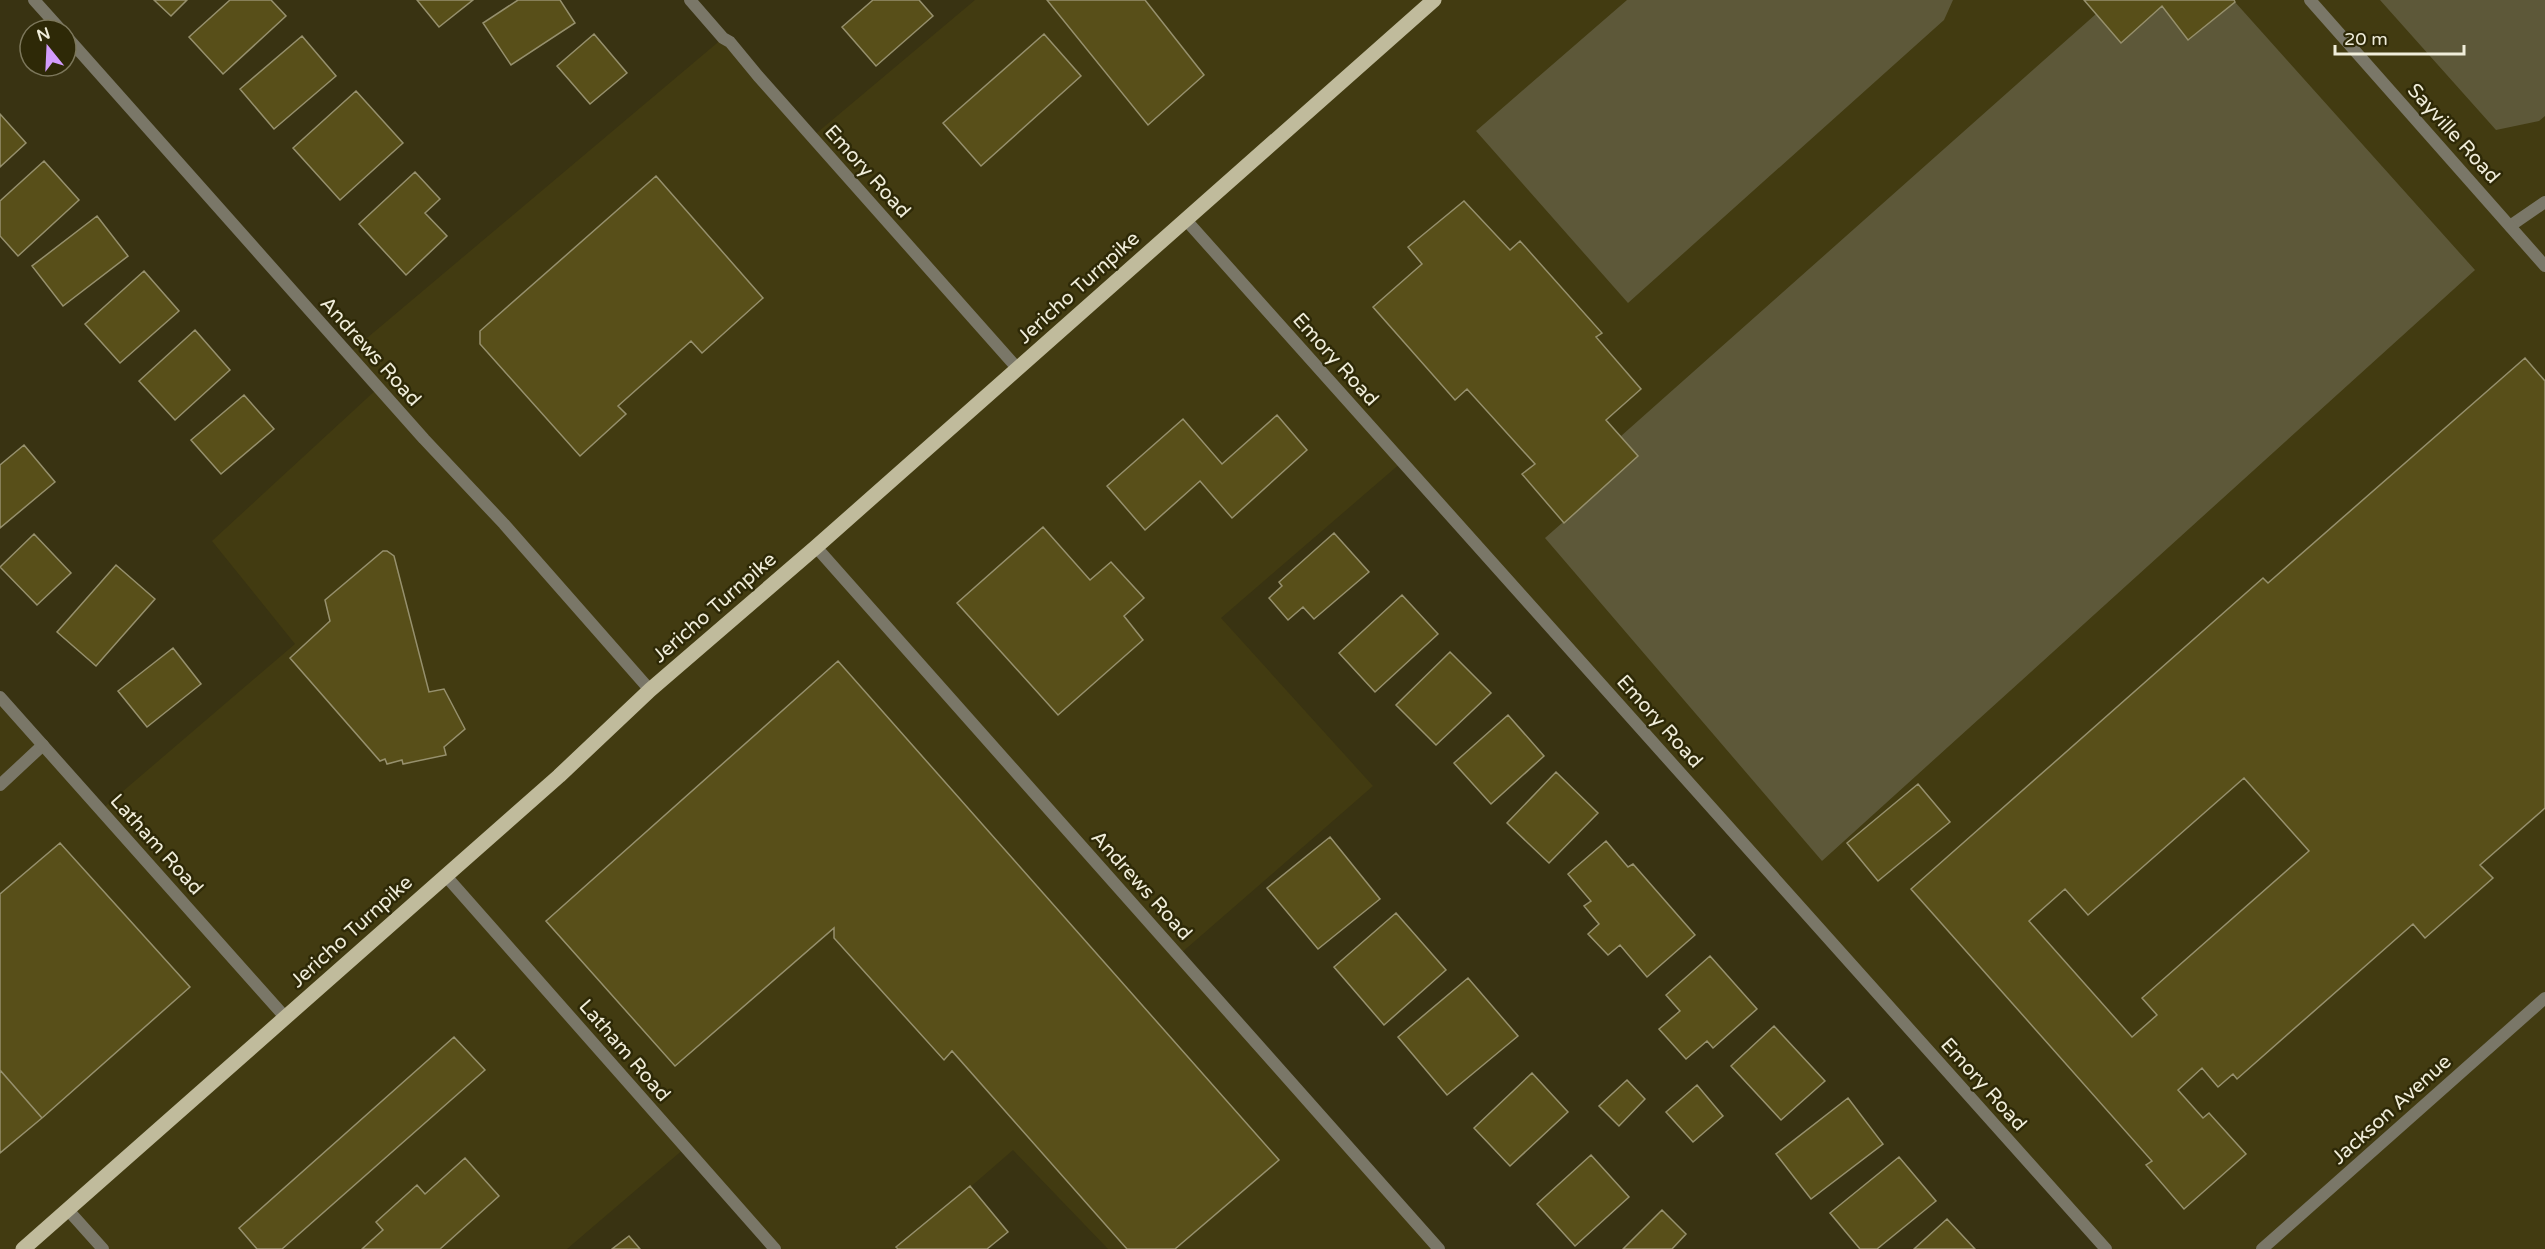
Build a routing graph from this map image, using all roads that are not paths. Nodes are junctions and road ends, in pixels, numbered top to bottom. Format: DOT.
graph roads {
  1 [pos="34,0"];
  2 [pos="690,0"];
  3 [pos="1434,0"];
  4 [pos="2310,0"];
  5 [pos="50,18"];
  6 [pos="78,50"];
  7 [pos="2545,202"];
  8 [pos="1186,220"];
  9 [pos="2510,226"];
  10 [pos="2545,266"];
  11 [pos="1018,369"];
  12 [pos="816,547"];
  13 [pos="650,690"];
  14 [pos="0,697"];
  15 [pos="43,745"];
  16 [pos="0,785"];
  17 [pos="446,875"];
  18 [pos="2545,998"];
  19 [pos="285,1017"];
  20 [pos="68,1210"];
  21 [pos="23,1249"];
  22 [pos="103,1249"];
  23 [pos="775,1249"];
  24 [pos="1439,1249"];
  25 [pos="2106,1249"];
  26 [pos="2262,1249"];
  1 -- 5 [label="street"];
  2 -- 11 [label="street, Emory Road"];
  3 -- 8 [label="main road, Jericho Turnpike"];
  4 -- 9 [label="street, Sayville Road"];
  6 -- 13 [label="street, Andrews Road"];
  7 -- 9 [label="street"];
  8 -- 11 [label="main road, Jericho Turnpike"];
  8 -- 25 [label="street, Emory Road"];
  9 -- 10 [label="street, Sayville Road"];
  11 -- 12 [label="main road, Jericho Turnpike"];
  12 -- 13 [label="main road, Jericho Turnpike"];
  12 -- 24 [label="street, Andrews Road"];
  13 -- 17 [label="main road, Jericho Turnpike"];
  14 -- 15 [label="street, Latham Road"];
  15 -- 16 [label="street"];
  15 -- 19 [label="street, Latham Road"];
  17 -- 19 [label="main road, Jericho Turnpike"];
  17 -- 23 [label="street, Latham Road"];
  18 -- 26 [label="street, Jackson Avenue"];
  19 -- 20 [label="main road, Jericho Turnpike"];
  20 -- 21 [label="main road, Jericho Turnpike"];
  20 -- 22 [label="street"];
}
